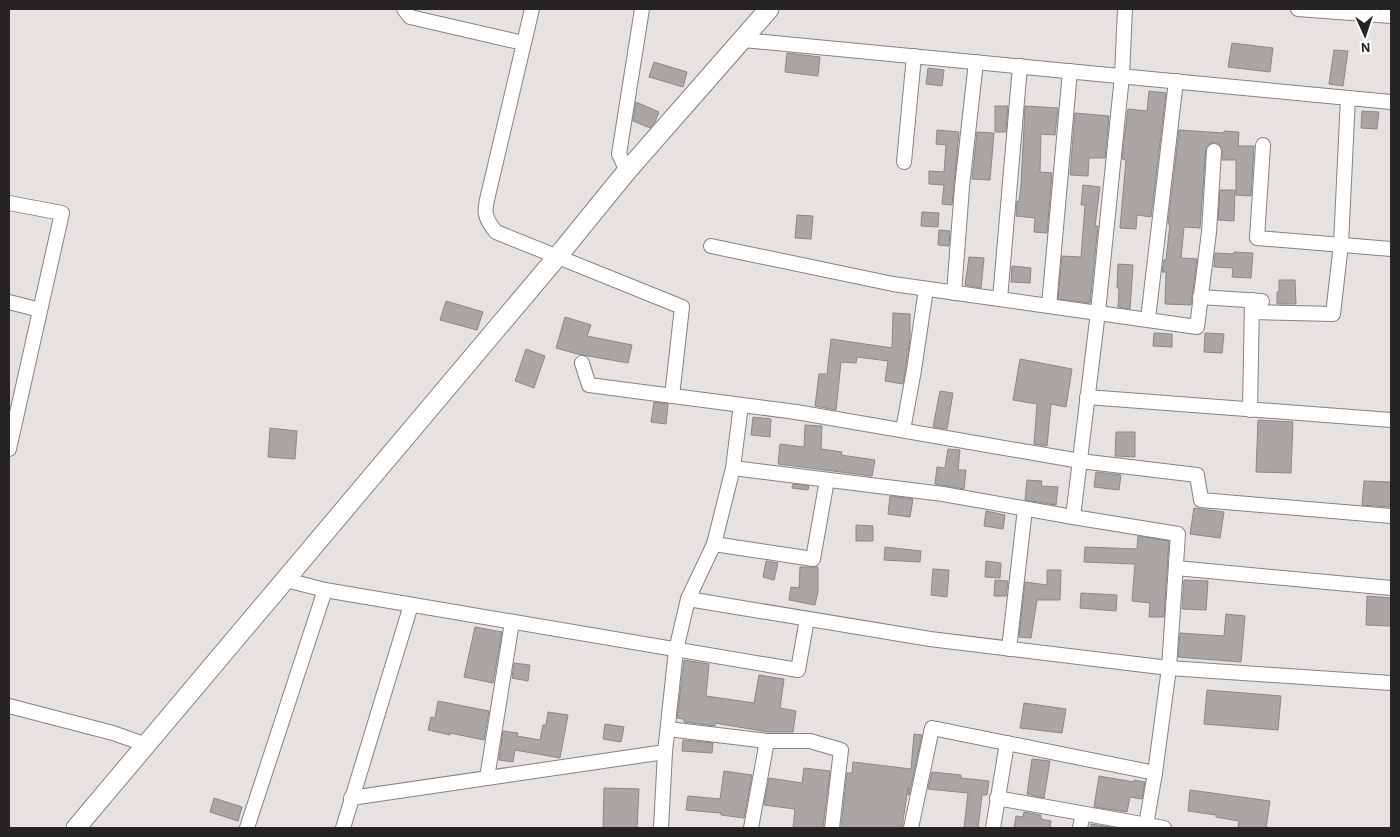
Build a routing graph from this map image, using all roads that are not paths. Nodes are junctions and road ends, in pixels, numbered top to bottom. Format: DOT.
graph roads {
  1 [pos="404,9"];
  2 [pos="532,9"];
  3 [pos="642,9"];
  4 [pos="769,9"];
  5 [pos="1125,9"];
  6 [pos="1298,9"];
  7 [pos="1391,16"];
  8 [pos="743,40"];
  9 [pos="523,43"];
  10 [pos="914,56"];
  11 [pos="976,62"];
  12 [pos="1020,66"];
  13 [pos="1070,71"];
  14 [pos="1122,76"];
  15 [pos="1176,81"];
  16 [pos="1348,98"];
  17 [pos="1391,102"];
  18 [pos="1263,145"];
  19 [pos="1214,151"];
  20 [pos="904,162"];
  21 [pos="627,172"];
  22 [pos="9,202"];
  23 [pos="1341,244"];
  24 [pos="711,246"];
  25 [pos="1391,249"];
  26 [pos="557,257"];
  27 [pos="926,289"];
  28 [pos="954,293"];
  29 [pos="1200,297"];
  30 [pos="1000,299"];
  31 [pos="9,302"];
  32 [pos="1255,304"];
  33 [pos="1049,306"];
  34 [pos="40,310"];
  35 [pos="1098,312"];
  36 [pos="1148,319"];
  37 [pos="582,363"];
  38 [pos="672,396"];
  39 [pos="1087,397"];
  40 [pos="14,400"];
  41 [pos="741,405"];
  42 [pos="1250,410"];
  43 [pos="1391,420"];
  44 [pos="903,430"];
  45 [pos="9,449"];
  46 [pos="1080,461"];
  47 [pos="733,468"];
  48 [pos="827,480"];
  49 [pos="1025,509"];
  50 [pos="1391,516"];
  51 [pos="1073,517"];
  52 [pos="714,544"];
  53 [pos="1176,568"];
  54 [pos="286,580"];
  55 [pos="1391,588"];
  56 [pos="325,590"];
  57 [pos="688,600"];
  58 [pos="410,605"];
  59 [pos="807,619"];
  60 [pos="512,622"];
  61 [pos="1009,649"];
  62 [pos="676,650"];
  63 [pos="1169,668"];
  64 [pos="1391,683"];
  65 [pos="9,706"];
  66 [pos="668,729"];
  67 [pos="767,741"];
  68 [pos="1008,743"];
  69 [pos="147,745"];
  70 [pos="665,752"];
  71 [pos="1155,773"];
  72 [pos="487,778"];
  73 [pos="351,798"];
  74 [pos="997,798"];
  75 [pos="1083,814"];
  76 [pos="1146,825"];
  77 [pos="76,828"];
  78 [pos="247,828"];
  79 [pos="342,828"];
  80 [pos="661,828"];
  81 [pos="751,828"];
  82 [pos="832,828"];
  83 [pos="911,828"];
  84 [pos="993,828"];
  85 [pos="1080,828"];
  86 [pos="1164,828"];
  1 -- 9 [label="street"];
  2 -- 9 [label="street"];
  3 -- 21 [label="street"];
  4 -- 8 [label="main road"];
  5 -- 14 [label="street"];
  6 -- 7 [label="street"];
  8 -- 10 [label="street"];
  8 -- 21 [label="main road"];
  9 -- 26 [label="street"];
  10 -- 11 [label="street"];
  10 -- 20 [label="street"];
  11 -- 12 [label="street"];
  11 -- 28 [label="street"];
  12 -- 13 [label="street"];
  12 -- 30 [label="street"];
  13 -- 14 [label="street"];
  13 -- 33 [label="street"];
  14 -- 15 [label="street"];
  14 -- 35 [label="street"];
  15 -- 16 [label="street"];
  15 -- 36 [label="street"];
  16 -- 17 [label="street"];
  16 -- 23 [label="street"];
  18 -- 23 [label="street"];
  19 -- 29 [label="street"];
  21 -- 26 [label="main road"];
  22 -- 34 [label="street"];
  23 -- 25 [label="street"];
  23 -- 32 [label="street"];
  24 -- 27 [label="street"];
  26 -- 38 [label="street"];
  26 -- 54 [label="main road"];
  27 -- 28 [label="street"];
  27 -- 44 [label="street"];
  28 -- 30 [label="street"];
  29 -- 32 [label="street"];
  29 -- 36 [label="street"];
  30 -- 33 [label="street"];
  31 -- 34 [label="street"];
  32 -- 42 [label="street"];
  33 -- 35 [label="street"];
  34 -- 40 [label="street"];
  35 -- 36 [label="street"];
  35 -- 39 [label="street"];
  37 -- 38 [label="street"];
  38 -- 41 [label="street"];
  39 -- 42 [label="street"];
  39 -- 46 [label="street"];
  40 -- 45 [label="street"];
  41 -- 44 [label="street"];
  41 -- 47 [label="street"];
  42 -- 43 [label="street"];
  44 -- 46 [label="street"];
  46 -- 50 [label="street"];
  46 -- 51 [label="street"];
  47 -- 48 [label="street"];
  47 -- 52 [label="street"];
  48 -- 49 [label="street"];
  48 -- 52 [label="street"];
  49 -- 51 [label="street"];
  49 -- 61 [label="street"];
  51 -- 53 [label="street"];
  52 -- 57 [label="street"];
  53 -- 55 [label="street"];
  53 -- 63 [label="street"];
  54 -- 56 [label="street"];
  54 -- 69 [label="main road"];
  56 -- 58 [label="street"];
  56 -- 78 [label="street"];
  57 -- 59 [label="street"];
  57 -- 62 [label="street"];
  58 -- 60 [label="street"];
  58 -- 73 [label="street"];
  59 -- 61 [label="street"];
  59 -- 62 [label="street"];
  60 -- 62 [label="street"];
  60 -- 72 [label="street"];
  61 -- 63 [label="street"];
  62 -- 66 [label="street"];
  63 -- 64 [label="street"];
  63 -- 71 [label="street"];
  65 -- 69 [label="street"];
  66 -- 67 [label="street"];
  66 -- 70 [label="street"];
  67 -- 81 [label="street"];
  67 -- 82 [label="street"];
  68 -- 71 [label="street"];
  68 -- 74 [label="street"];
  68 -- 83 [label="street"];
  69 -- 77 [label="main road"];
  70 -- 72 [label="street"];
  70 -- 80 [label="street"];
  71 -- 76 [label="street"];
  72 -- 73 [label="street"];
  73 -- 79 [label="street"];
  74 -- 75 [label="street"];
  74 -- 84 [label="street"];
  75 -- 76 [label="street"];
  75 -- 85 [label="street"];
  76 -- 86 [label="street"];
}
